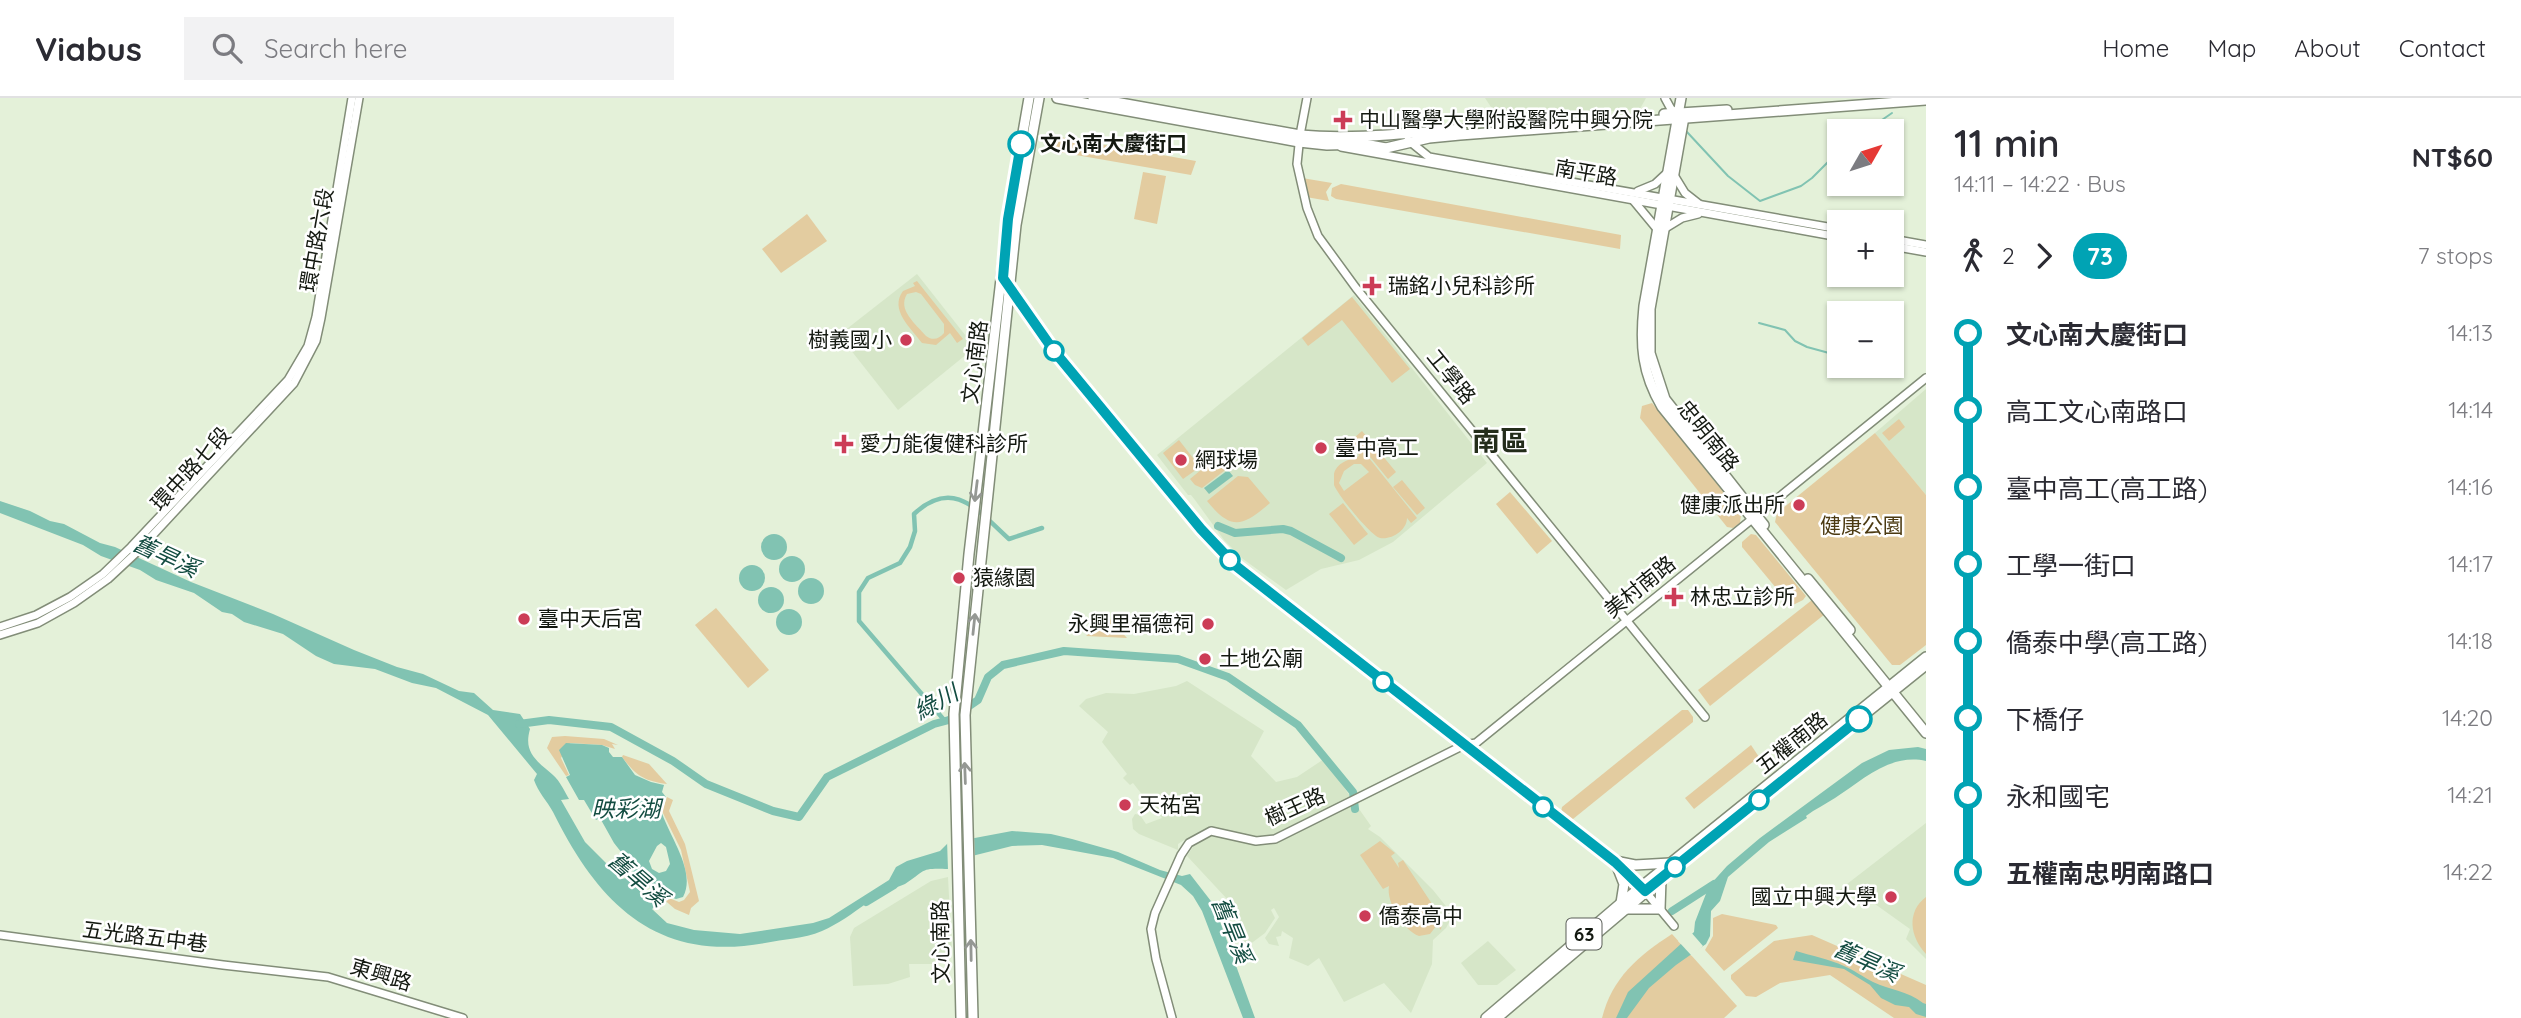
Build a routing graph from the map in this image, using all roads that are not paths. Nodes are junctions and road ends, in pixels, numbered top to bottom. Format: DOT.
graph roads {
  1 [pos="352,98"];
  2 [pos="359,98"];
  3 [pos="1029,98"];
  4 [pos="1039,98"];
  5 [pos="1057,98"];
  6 [pos="1093,98"];
  7 [pos="1307,98"];
  8 [pos="1665,98"];
  9 [pos="1684,98"];
  10 [pos="1875,98"];
  11 [pos="1926,100"];
  12 [pos="1681,116"];
  13 [pos="346,134"];
  14 [pos="1402,135"];
  15 [pos="1428,135"];
  16 [pos="1299,138"];
  17 [pos="338,143"];
  18 [pos="1413,143"];
  19 [pos="1327,145"];
  20 [pos="1429,160"];
  21 [pos="344,171"];
  22 [pos="1672,173"];
  23 [pos="1635,196"];
  24 [pos="1666,202"];
  25 [pos="349,206"];
  26 [pos="1702,210"];
  27 [pos="341,211"];
  28 [pos="328,218"];
  29 [pos="1827,227"];
  30 [pos="1660,229"];
  31 [pos="1827,235"];
  32 [pos="1904,241"];
  33 [pos="1926,245"];
  34 [pos="1904,248"];
  35 [pos="1926,252"];
  36 [pos="1003,278"];
  37 [pos="1010,288"];
  38 [pos="1926,378"];
  39 [pos="291,382"];
  40 [pos="234,443"];
  41 [pos="1755,517"];
  42 [pos="1627,620"];
  43 [pos="0,627"];
  44 [pos="0,635"];
  45 [pos="1926,657"];
  46 [pos="1926,665"];
  47 [pos="1893,688"];
  48 [pos="1705,717"];
  49 [pos="1926,724"];
  50 [pos="1926,733"];
  51 [pos="1464,744"];
  52 [pos="1361,795"];
  53 [pos="1615,862"];
  54 [pos="1671,863"];
  55 [pos="1661,879"];
  56 [pos="1643,889"];
  57 [pos="1622,906"];
  58 [pos="1660,909"];
  59 [pos="1674,926"];
  60 [pos="0,935"];
  61 [pos="287,973"];
  62 [pos="463,1018"];
  63 [pos="961,1018"];
  64 [pos="973,1018"];
  65 [pos="1172,1018"];
  66 [pos="1486,1018"];
  67 [pos="1497,1018"];
  1 -- 13 [label="street, 環中路六段"];
  2 -- 21 [label="street, 環中路六段"];
  3 -- 36 [label="main road, 文心南路"];
  4 -- 37 [label="main road, 文心南路"];
  5 -- 16 [label="main road"];
  6 -- 16 [label="main road"];
  7 -- 16 [label="street, 工學路"];
  8 -- 12 [label="street"];
  9 -- 12 [label="main road, 忠明南路"];
  10 -- 12 [label="main road"];
  11 -- 12 [label="main road"];
  12 -- 15 [label="main road"];
  12 -- 22 [label="main road, 忠明南路"];
  13 -- 17 [label="street"];
  13 -- 21 [label="street, 環中路六段"];
  14 -- 15 [label="main road"];
  14 -- 16 [label="main road"];
  14 -- 18 [label="street"];
  15 -- 18 [label="main road"];
  15 -- 20 [label="street"];
  16 -- 19 [label="main road"];
  16 -- 42 [label="street, 工學路"];
  18 -- 19 [label="main road"];
  18 -- 20 [label="street"];
  19 -- 20 [label="street, 南平路"];
  20 -- 23 [label="street, 南平路"];
  21 -- 27 [label="street, 環中路六段"];
  21 -- 28 [label="street, 環中路六段"];
  22 -- 23 [label="street"];
  22 -- 24 [label="main road, 忠明南路"];
  22 -- 26 [label="street"];
  23 -- 24 [label="street, 南平路"];
  23 -- 30 [label="street"];
  24 -- 26 [label="street, 南平路"];
  24 -- 30 [label="main road, 忠明南路"];
  25 -- 27 [label="street"];
  26 -- 29 [label="street, 南平路"];
  26 -- 30 [label="street"];
  26 -- 31 [label="street, 南平路"];
  27 -- 28 [label="street"];
  27 -- 39 [label="street, 環中路六段"];
  28 -- 39 [label="street, 環中路六段"];
  30 -- 41 [label="main road, 忠明南路"];
  32 -- 33 [label="street"];
  34 -- 35 [label="street"];
  36 -- 37 [label="street"];
  36 -- 63 [label="main road, 文心南路, one-way"];
  37 -- 51 [label="street"];
  64 -- 37 [label="main road, 文心南路, one-way"];
  38 -- 41 [label="street, 美村南路"];
  39 -- 40 [label="street, 環中路七段"];
  40 -- 43 [label="street, 環中路七段"];
  40 -- 44 [label="street, 環中路七段"];
  41 -- 42 [label="street, 美村南路"];
  41 -- 47 [label="main road, 忠明南路"];
  42 -- 48 [label="street, 工學路"];
  42 -- 51 [label="street, 美村南路"];
  45 -- 47 [label="main road, 五權南路"];
  46 -- 47 [label="main road, 五權南路"];
  47 -- 49 [label="main road, 忠明南路"];
  47 -- 50 [label="main road, 忠明南路"];
  47 -- 54 [label="main road, 五權南路 / 63"];
  47 -- 55 [label="main road, 五權南路 / 63"];
  51 -- 52 [label="street, 美村南路"];
  51 -- 53 [label="street"];
  52 -- 65 [label="street, 樹王路"];
  53 -- 54 [label="main road"];
  53 -- 56 [label="street"];
  53 -- 57 [label="main road"];
  54 -- 56 [label="main road, 五權南路 / 63"];
  55 -- 56 [label="main road, 五權南路 / 63"];
  55 -- 58 [label="main road"];
  56 -- 57 [label="main road, 五權南路 / 63"];
  56 -- 58 [label="street"];
  57 -- 58 [label="main road"];
  57 -- 66 [label="main road, 五權南路 / 63"];
  57 -- 67 [label="main road, 五權南路 / 63"];
  58 -- 59 [label="street"];
  60 -- 61 [label="street, 五光路五中巷"];
  61 -- 62 [label="street, 東興路"];
}
